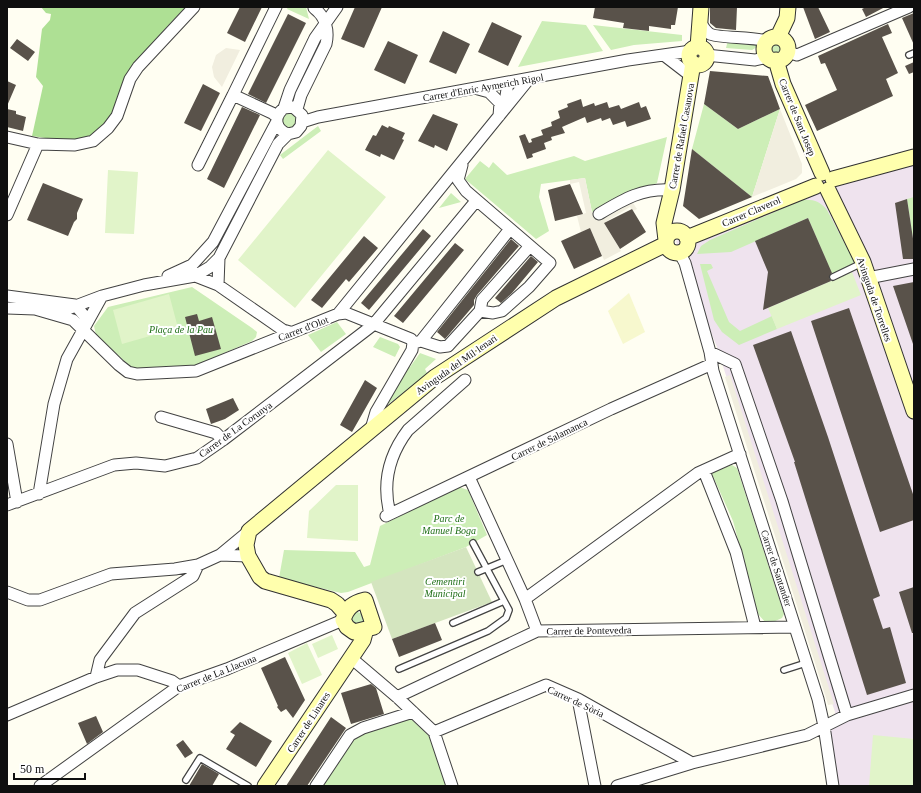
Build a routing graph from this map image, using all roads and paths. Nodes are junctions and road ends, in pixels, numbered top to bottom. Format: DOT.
graph roads {
  1 [pos="194,7"];
  2 [pos="276,7"];
  3 [pos="788,7"];
  4 [pos="909,7"];
  5 [pos="314,8"];
  6 [pos="337,9"];
  7 [pos="700,14"];
  8 [pos="326,27"];
  9 [pos="315,38"];
  10 [pos="773,39"];
  11 [pos="665,56"];
  12 [pos="777,57"];
  13 [pos="695,59"];
  14 [pos="529,80"];
  15 [pos="512,82"];
  16 [pos="475,89"];
  17 [pos="233,94"];
  18 [pos="509,106"];
  19 [pos="297,109"];
  20 [pos="279,116"];
  21 [pos="499,116"];
  22 [pos="302,122"];
  23 [pos="288,134"];
  24 [pos="7,137"];
  25 [pos="38,144"];
  26 [pos="914,157"];
  27 [pos="463,161"];
  28 [pos="198,165"];
  29 [pos="825,182"];
  30 [pos="672,190"];
  31 [pos="466,191"];
  32 [pos="434,196"];
  33 [pos="476,201"];
  34 [pos="669,209"];
  35 [pos="599,214"];
  36 [pos="7,215"];
  37 [pos="510,229"];
  38 [pos="683,235"];
  39 [pos="666,242"];
  40 [pos="530,246"];
  41 [pos="679,252"];
  42 [pos="218,258"];
  43 [pos="863,262"];
  44 [pos="206,269"];
  45 [pos="914,269"];
  46 [pos="194,270"];
  47 [pos="834,277"];
  48 [pos="868,278"];
  49 [pos="218,285"];
  50 [pos="7,296"];
  51 [pos="102,296"];
  52 [pos="75,305"];
  53 [pos="7,308"];
  54 [pos="35,309"];
  55 [pos="480,311"];
  56 [pos="338,314"];
  57 [pos="88,320"];
  58 [pos="373,325"];
  59 [pos="83,331"];
  60 [pos="290,332"];
  61 [pos="417,342"];
  62 [pos="710,352"];
  63 [pos="712,364"];
  64 [pos="465,380"];
  65 [pos="911,391"];
  66 [pos="914,411"];
  67 [pos="161,417"];
  68 [pos="370,429"];
  69 [pos="223,440"];
  70 [pos="7,444"];
  71 [pos="740,454"];
  72 [pos="704,471"];
  73 [pos="469,477"];
  74 [pos="39,494"];
  75 [pos="12,504"];
  76 [pos="249,531"];
  77 [pos="473,543"];
  78 [pos="220,555"];
  79 [pos="248,556"];
  80 [pos="507,560"];
  81 [pos="198,565"];
  82 [pos="487,568"];
  83 [pos="478,572"];
  84 [pos="8,596"];
  85 [pos="525,600"];
  86 [pos="504,601"];
  87 [pos="348,616"];
  88 [pos="453,623"];
  89 [pos="755,627"];
  90 [pos="795,627"];
  91 [pos="366,629"];
  92 [pos="537,631"];
  93 [pos="350,658"];
  94 [pos="806,662"];
  95 [pos="399,669"];
  96 [pos="784,670"];
  97 [pos="96,676"];
  98 [pos="179,686"];
  99 [pos="914,695"];
  100 [pos="397,697"];
  101 [pos="578,699"];
  102 [pos="413,712"];
  103 [pos="7,714"];
  104 [pos="847,715"];
  105 [pos="824,726"];
  106 [pos="434,732"];
  107 [pos="692,763"];
  108 [pos="186,780"];
  109 [pos="40,786"];
  110 [pos="248,786"];
  111 [pos="266,786"];
  112 [pos="316,786"];
  113 [pos="452,786"];
  114 [pos="595,786"];
  115 [pos="617,786"];
  116 [pos="833,786"];
  1 -- 25 [label="street"];
  2 -- 17 [label="street"];
  3 -- 10 [label="street"];
  4 -- 12 [label="street, Carrer d'Enric Aymerich Rigol"];
  5 -- 6 [label="street"];
  5 -- 8 [label="street"];
  5 -- 9 [label="street"];
  6 -- 8 [label="street"];
  7 -- 10 [label="street"];
  7 -- 13 [label="street, Carrer de Rafael Casanova"];
  8 -- 9 [label="street"];
  8 -- 19 [label="street"];
  9 -- 20 [label="street"];
  10 -- 12 [label="street"];
  10 -- 12 [label="street"];
  11 -- 13 [label="street, Carrer d'Enric Aymerich Rigol"];
  11 -- 13 [label="street"];
  11 -- 14 [label="street, Carrer d'Enric Aymerich Rigol"];
  12 -- 13 [label="street, Carrer d'Enric Aymerich Rigol"];
  12 -- 29 [label="street, Carrer de Sant Josep"];
  13 -- 30 [label="street, Carrer de Rafael Casanova"];
  14 -- 15 [label="street, Carrer d'Enric Aymerich Rigol"];
  14 -- 18 [label="street, Carrer d'Olot"];
  15 -- 16 [label="street, Carrer d'Enric Aymerich Rigol"];
  15 -- 18 [label="street, Carrer d'Olot"];
  15 -- 21 [label="street, Carrer d'Olot"];
  16 -- 21 [label="street"];
  16 -- 22 [label="street, Carrer d'Enric Aymerich Rigol"];
  17 -- 20 [label="street"];
  17 -- 28 [label="street"];
  18 -- 21 [label="street, Carrer d'Olot"];
  19 -- 20 [label="street"];
  19 -- 22 [label="street"];
  20 -- 23 [label="street"];
  20 -- 46 [label="street"];
  21 -- 27 [label="street, Carrer d'Olot"];
  22 -- 23 [label="street"];
  23 -- 42 [label="street"];
  24 -- 25 [label="street"];
  25 -- 36 [label="street"];
  26 -- 29 [label="street, Carrer Claverol"];
  27 -- 31 [label="street"];
  27 -- 32 [label="street, Carrer d'Olot"];
  29 -- 38 [label="street, Carrer Claverol"];
  29 -- 43 [label="street, Avinguda de Torrelles"];
  30 -- 34 [label="street, Carrer de Rafael Casanova"];
  30 -- 35 [label="street"];
  31 -- 32 [label="street"];
  31 -- 33 [label="street"];
  32 -- 56 [label="street, Carrer d'Olot"];
  33 -- 37 [label="street"];
  33 -- 58 [label="street, Carrer de La Corunya"];
  34 -- 38 [label="street"];
  34 -- 39 [label="street, Carrer de Rafael Casanova"];
  37 -- 40 [label="street"];
  37 -- 61 [label="street"];
  38 -- 39 [label="street"];
  38 -- 41 [label="street"];
  39 -- 41 [label="street"];
  39 -- 68 [label="street, Avinguda del Mil·lenari"];
  40 -- 55 [label="street"];
  40 -- 55 [label="street"];
  41 -- 62 [label="street, Carrer de Santander"];
  42 -- 44 [label="street"];
  42 -- 49 [label="street"];
  43 -- 47 [label="lane"];
  43 -- 48 [label="street, Avinguda de Torrelles"];
  44 -- 46 [label="street"];
  44 -- 49 [label="street"];
  45 -- 48 [label="street"];
  46 -- 49 [label="street"];
  46 -- 51 [label="street"];
  48 -- 65 [label="street, Avinguda de Torrelles"];
  49 -- 60 [label="street"];
  50 -- 52 [label="street"];
  51 -- 52 [label="street"];
  51 -- 57 [label="street"];
  52 -- 54 [label="street"];
  52 -- 57 [label="street"];
  53 -- 54 [label="street"];
  54 -- 59 [label="street, Carrer d'Olot"];
  55 -- 61 [label="street"];
  56 -- 58 [label="street"];
  56 -- 60 [label="street, Carrer d'Olot"];
  57 -- 59 [label="street"];
  58 -- 61 [label="street"];
  58 -- 69 [label="street, Carrer de La Corunya"];
  59 -- 60 [label="street, Carrer d'Olot"];
  59 -- 74 [label="street"];
  61 -- 68 [label="street"];
  62 -- 63 [label="street, Carrer de Santander"];
  62 -- 104 [label="street"];
  63 -- 71 [label="street, Carrer de Santander"];
  63 -- 73 [label="street, Carrer de Salamanca"];
  64 -- 73 [label="street, Carrer de Salamanca"];
  65 -- 66 [label="street, Avinguda de Torrelles"];
  67 -- 69 [label="street"];
  68 -- 76 [label="street, Avinguda del Mil·lenari"];
  69 -- 74 [label="street, Carrer de La Corunya"];
  70 -- 75 [label="street"];
  71 -- 72 [label="street"];
  71 -- 90 [label="street, Carrer de Santander"];
  72 -- 85 [label="street"];
  72 -- 89 [label="street"];
  73 -- 80 [label="street"];
  74 -- 75 [label="street, Carrer de La Corunya"];
  76 -- 78 [label="street"];
  76 -- 79 [label="street"];
  77 -- 82 [label="lane"];
  78 -- 79 [label="street"];
  78 -- 81 [label="street"];
  79 -- 87 [label="street"];
  80 -- 82 [label="lane"];
  80 -- 85 [label="street"];
  81 -- 84 [label="street"];
  81 -- 97 [label="street"];
  82 -- 83 [label="lane"];
  82 -- 86 [label="lane"];
  85 -- 92 [label="street"];
  86 -- 88 [label="lane"];
  86 -- 95 [label="lane"];
  87 -- 91 [label="street"];
  87 -- 91 [label="street, Carrer de Linares"];
  87 -- 93 [label="street, Carrer de Linares"];
  87 -- 98 [label="street, Carrer de La Llacuna"];
  89 -- 90 [label="street, Carrer de Pontevedra"];
  89 -- 92 [label="street, Carrer de Pontevedra"];
  90 -- 94 [label="street, Carrer de Santander"];
  91 -- 93 [label="street, Carrer de Linares"];
  92 -- 100 [label="street, Carrer de Pontevedra"];
  93 -- 100 [label="street"];
  93 -- 111 [label="street, Carrer de Linares"];
  94 -- 96 [label="lane"];
  94 -- 105 [label="street, Carrer de Santander"];
  97 -- 98 [label="street"];
  97 -- 103 [label="street"];
  98 -- 109 [label="street, Carrer de La Llacuna"];
  99 -- 104 [label="street"];
  100 -- 102 [label="street"];
  101 -- 106 [label="street, Carrer de Sòria"];
  101 -- 107 [label="street, Carrer de Sòria"];
  101 -- 114 [label="street"];
  102 -- 106 [label="street"];
  102 -- 112 [label="street"];
  104 -- 105 [label="street"];
  105 -- 107 [label="street"];
  105 -- 116 [label="street, Carrer de Santander"];
  106 -- 113 [label="street"];
  107 -- 115 [label="street"];
  108 -- 110 [label="lane"];
}
